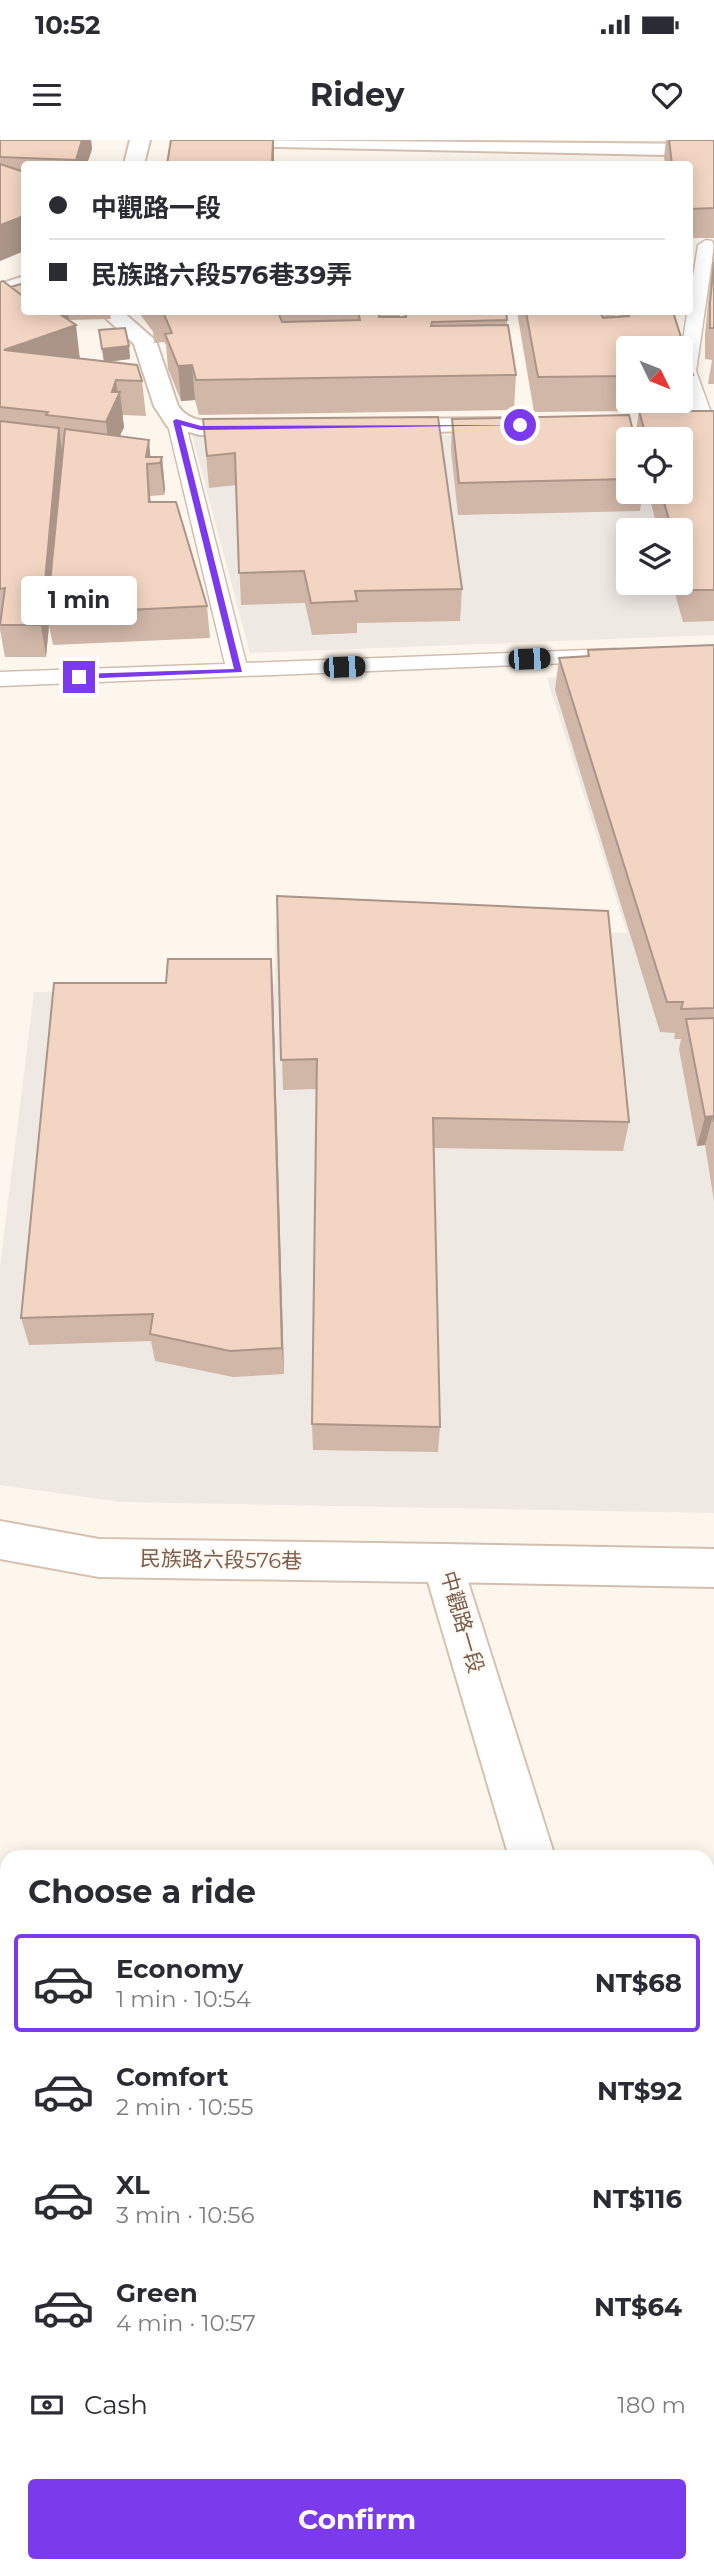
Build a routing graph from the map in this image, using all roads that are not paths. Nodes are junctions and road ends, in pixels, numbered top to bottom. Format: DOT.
graph roads {
  1 [pos="140,140"];
  2 [pos="233,140"];
  3 [pos="625,144"];
  4 [pos="714,150"];
  5 [pos="135,161"];
  6 [pos="706,245"];
  7 [pos="21,284"];
  8 [pos="0,292"];
  9 [pos="114,315"];
  10 [pos="176,421"];
  11 [pos="709,422"];
  12 [pos="678,423"];
  13 [pos="533,425"];
  14 [pos="366,427"];
  15 [pos="283,428"];
  16 [pos="632,654"];
  17 [pos="238,672"];
  18 [pos="0,679"];
  19 [pos="0,1540"];
  20 [pos="443,1563"];
  21 [pos="714,1569"];
  22 [pos="530,1850"];
  1 -- 5 [label="street"];
  2 -- 3 [label="street"];
  3 -- 4 [label="street"];
  6 -- 11 [label="lane"];
  7 -- 8 [label="street"];
  9 -- 10 [label="street"];
  10 -- 15 [label="street"];
  10 -- 17 [label="lane"];
  11 -- 12 [label="street"];
  13 -- 14 [label="street"];
  16 -- 17 [label="lane"];
  17 -- 18 [label="lane"];
  19 -- 20 [label="street, 民族路六段576巷"];
  20 -- 21 [label="street, 中觀路一段"];
  20 -- 22 [label="street, 中觀路一段"];
}
